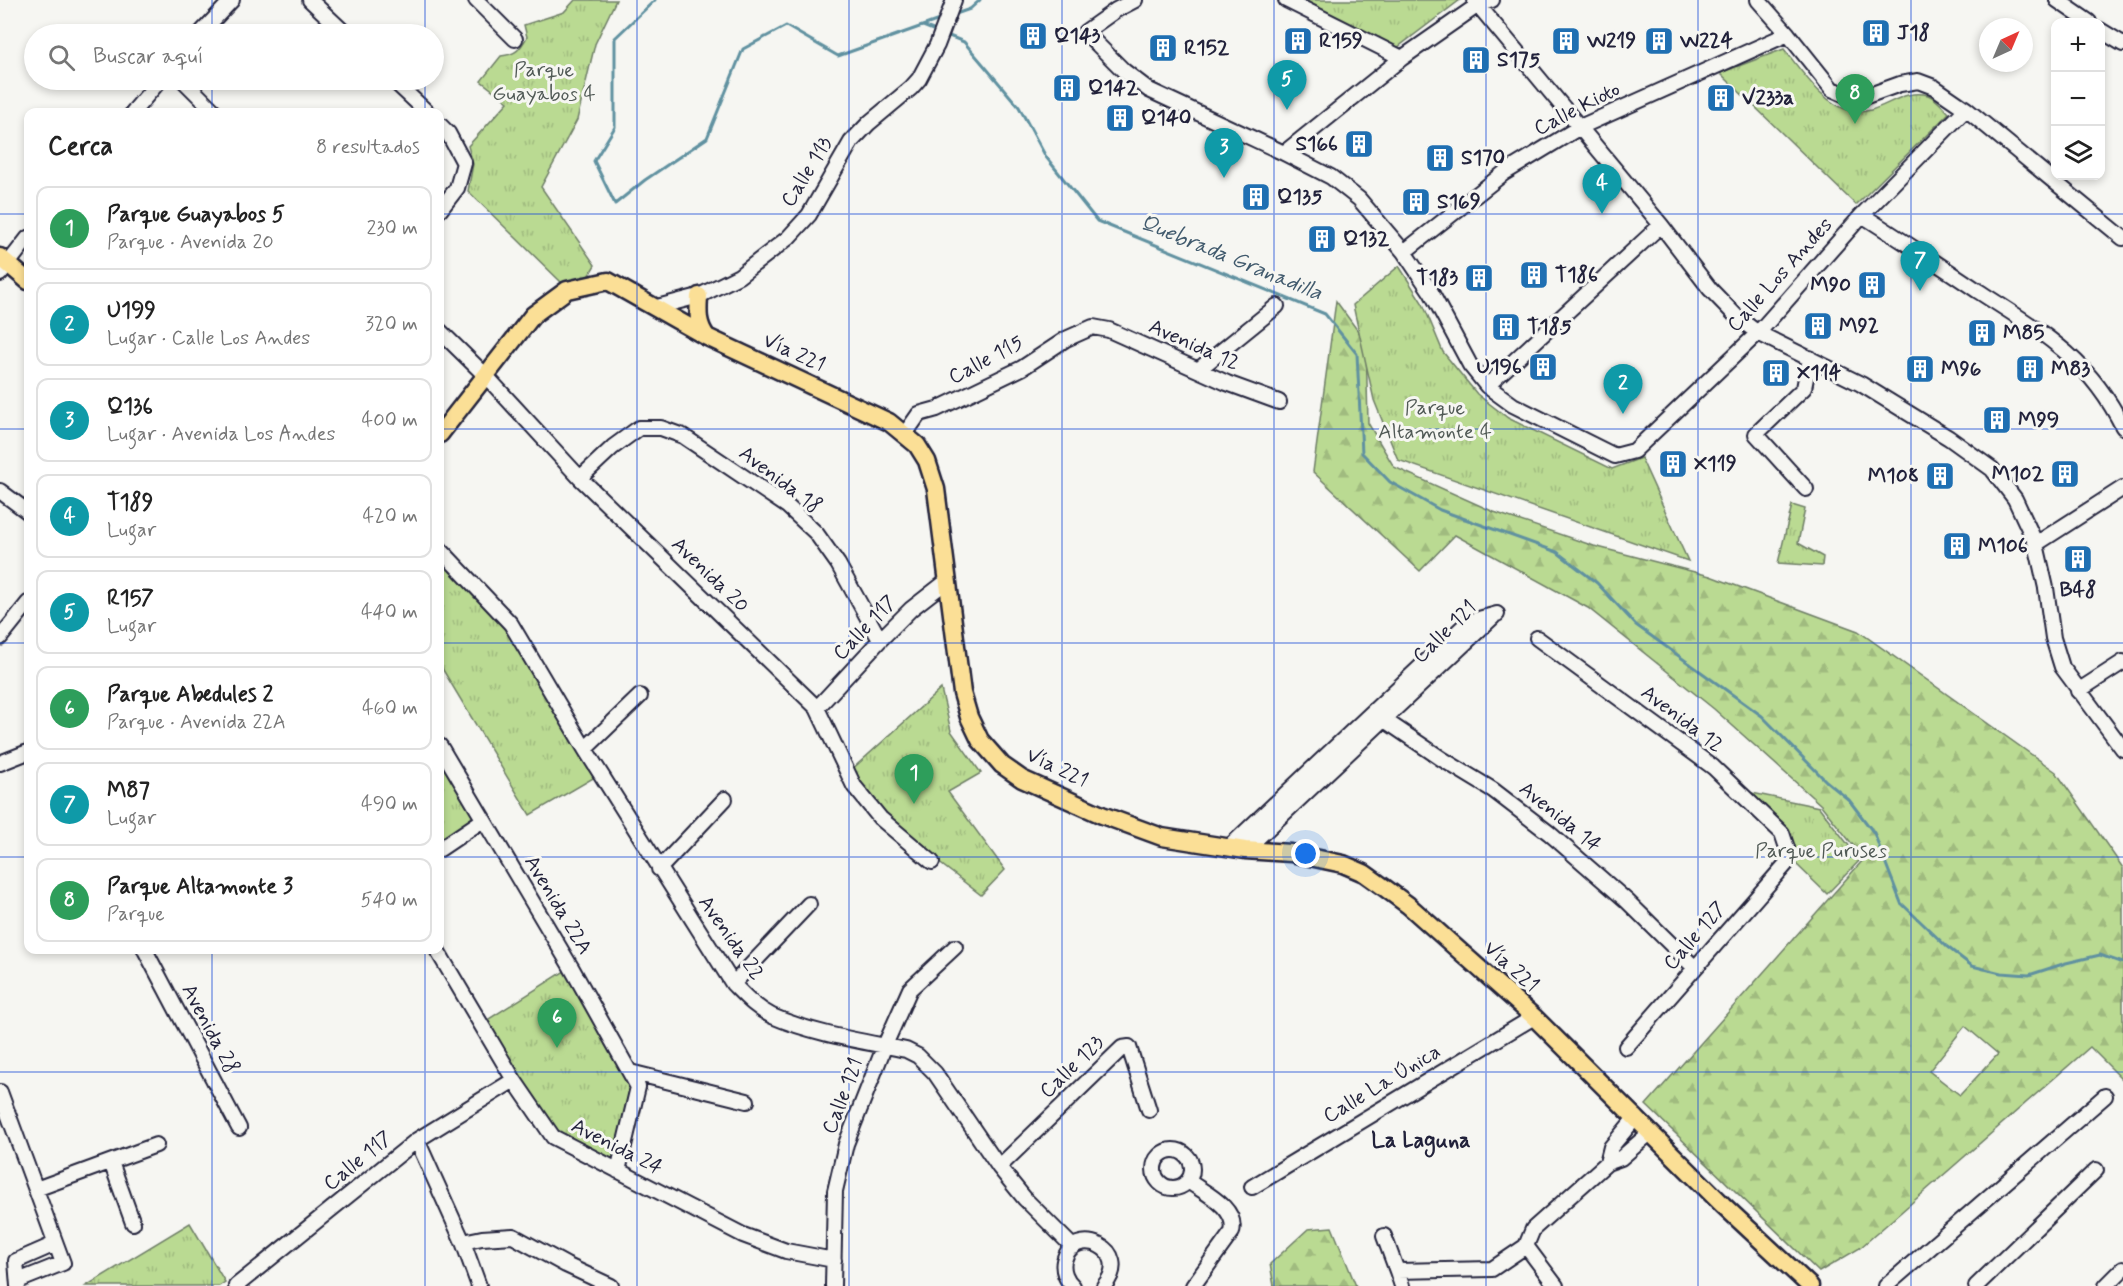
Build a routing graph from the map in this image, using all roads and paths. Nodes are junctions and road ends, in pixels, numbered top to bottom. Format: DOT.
graph roads {
  1 [pos="232,0"];
  2 [pos="310,0"];
  3 [pos="476,0"];
  4 [pos="1135,0"];
  5 [pos="1286,0"];
  6 [pos="1758,0"];
  7 [pos="2056,0"];
  8 [pos="1481,2"];
  9 [pos="951,6"];
  10 [pos="2083,18"];
  11 [pos="209,24"];
  12 [pos="335,24"];
  13 [pos="2105,33"];
  14 [pos="1788,34"];
  15 [pos="515,39"];
  16 [pos="2123,44"];
  17 [pos="1402,58"];
  18 [pos="152,90"];
  19 [pos="193,90"];
  20 [pos="404,90"];
  21 [pos="136,108"];
  22 [pos="211,108"];
  23 [pos="423,108"];
  24 [pos="1966,109"];
  25 [pos="1580,127"];
  26 [pos="444,129"];
  27 [pos="1284,153"];
  28 [pos="444,205"];
  29 [pos="1862,215"];
  30 [pos="1661,225"];
  31 [pos="2123,238"];
  32 [pos="24,242"];
  33 [pos="1404,252"];
  34 [pos="3,265"];
  35 [pos="24,278"];
  36 [pos="699,296"];
  37 [pos="1277,306"];
  38 [pos="657,307"];
  39 [pos="1093,327"];
  40 [pos="1758,333"];
  41 [pos="444,335"];
  42 [pos="707,337"];
  43 [pos="1810,358"];
  44 [pos="1198,370"];
  45 [pos="486,376"];
  46 [pos="1487,386"];
  47 [pos="1279,402"];
  48 [pos="2123,427"];
  49 [pos="444,429"];
  50 [pos="905,434"];
  51 [pos="580,478"];
  52 [pos="2123,488"];
  53 [pos="1806,489"];
  54 [pos="0,491"];
  55 [pos="24,509"];
  56 [pos="2036,544"];
  57 [pos="444,553"];
  58 [pos="947,581"];
  59 [pos="24,608"];
  60 [pos="0,638"];
  61 [pos="1537,638"];
  62 [pos="880,640"];
  63 [pos="2123,662"];
  64 [pos="2078,691"];
  65 [pos="640,696"];
  66 [pos="817,708"];
  67 [pos="1383,718"];
  68 [pos="585,749"];
  69 [pos="2123,749"];
  70 [pos="444,753"];
  71 [pos="24,754"];
  72 [pos="0,763"];
  73 [pos="725,799"];
  74 [pos="483,820"];
  75 [pos="444,846"];
  76 [pos="1228,848"];
  77 [pos="1787,848"];
  78 [pos="1245,850"];
  79 [pos="932,862"];
  80 [pos="659,869"];
  81 [pos="809,904"];
  82 [pos="955,947"];
  83 [pos="147,954"];
  84 [pos="439,954"];
  85 [pos="1695,968"];
  86 [pos="733,984"];
  87 [pos="1534,1017"];
  88 [pos="885,1045"];
  89 [pos="1626,1047"];
  90 [pos="630,1072"];
  91 [pos="513,1080"];
  92 [pos="0,1092"];
  93 [pos="2105,1096"];
  94 [pos="747,1101"];
  95 [pos="1149,1110"];
  96 [pos="1636,1117"];
  97 [pos="238,1128"];
  98 [pos="1652,1132"];
  99 [pos="417,1140"];
  100 [pos="156,1145"];
  101 [pos="111,1162"];
  102 [pos="1606,1163"];
  103 [pos="999,1167"];
  104 [pos="2096,1170"];
  105 [pos="618,1171"];
  106 [pos="1188,1181"];
  107 [pos="1252,1187"];
  108 [pos="36,1190"];
  109 [pos="133,1222"];
  110 [pos="1384,1236"];
  111 [pos="463,1242"];
  112 [pos="55,1244"];
  113 [pos="1526,1246"];
  114 [pos="1073,1247"];
  115 [pos="834,1260"];
  116 [pos="2123,1269"];
  117 [pos="1397,1271"];
  118 [pos="18,1283"];
  119 [pos="236,1286"];
  120 [pos="479,1286"];
  121 [pos="611,1286"];
  122 [pos="833,1286"];
  123 [pos="1073,1286"];
  124 [pos="1104,1286"];
  125 [pos="1193,1286"];
  126 [pos="1402,1286"];
  127 [pos="1556,1286"];
  128 [pos="1810,1286"];
  129 [pos="1886,1286"];
  130 [pos="1976,1286"];
  131 [pos="2106,1286"];
  1 -- 11 [label="street"];
  2 -- 12 [label="street"];
  3 -- 15 [label="street"];
  4 -- 27 [label="street"];
  5 -- 17 [label="street"];
  6 -- 14 [label="street"];
  7 -- 10 [label="street"];
  8 -- 17 [label="street"];
  8 -- 25 [label="street"];
  9 -- 36 [label="street, Calle 113"];
  13 -- 16 [label="street"];
  14 -- 24 [label="street"];
  14 -- 25 [label="street, Calle Kioto"];
  17 -- 27 [label="street"];
  18 -- 21 [label="street"];
  19 -- 22 [label="street"];
  20 -- 23 [label="street"];
  24 -- 29 [label="street, Calle Los Andes"];
  24 -- 31 [label="street"];
  25 -- 30 [label="street"];
  25 -- 33 [label="street, Calle Kioto"];
  26 -- 28 [label="street"];
  27 -- 33 [label="street"];
  29 -- 40 [label="street, Calle Los Andes"];
  29 -- 48 [label="street"];
  30 -- 40 [label="street"];
  30 -- 46 [label="street"];
  32 -- 34 [label="street"];
  33 -- 46 [label="street"];
  34 -- 35 [label="main road"];
  36 -- 38 [label="street, Calle 113"];
  36 -- 42 [label="main road"];
  37 -- 44 [label="street"];
  38 -- 42 [label="main road, Vía 221"];
  38 -- 45 [label="main road, Vía 221"];
  39 -- 44 [label="street, Avenida 12"];
  39 -- 50 [label="street, Calle 115"];
  40 -- 43 [label="street"];
  40 -- 46 [label="street, Calle Los Andes"];
  41 -- 45 [label="street, Avenida 20"];
  42 -- 50 [label="main road, Vía 221"];
  43 -- 53 [label="street"];
  43 -- 56 [label="street"];
  44 -- 47 [label="street, Avenida 12"];
  45 -- 49 [label="main road, Vía 221"];
  45 -- 51 [label="street, Avenida 20"];
  50 -- 58 [label="main road, Vía 221"];
  51 -- 62 [label="street, Avenida 18"];
  51 -- 66 [label="street, Avenida 20"];
  52 -- 56 [label="street"];
  54 -- 55 [label="street"];
  56 -- 64 [label="street"];
  57 -- 68 [label="street, Avenida 22"];
  58 -- 62 [label="street, Calle 117"];
  58 -- 76 [label="main road, Vía 221"];
  59 -- 60 [label="street"];
  61 -- 77 [label="street, Avenida 12"];
  62 -- 66 [label="street, Calle 117"];
  63 -- 64 [label="street"];
  64 -- 69 [label="street"];
  65 -- 68 [label="street"];
  66 -- 79 [label="street, Avenida 20"];
  67 -- 76 [label="street, Calle 121"];
  67 -- 78 [label="street, Calle 121"];
  67 -- 85 [label="street, Avenida 14"];
  68 -- 80 [label="street, Avenida 22"];
  70 -- 74 [label="street, Avenida 22A"];
  71 -- 72 [label="street"];
  73 -- 80 [label="street"];
  74 -- 75 [label="street"];
  74 -- 90 [label="street, Avenida 22A"];
  76 -- 78 [label="main road, Vía 221"];
  77 -- 85 [label="street, Calle 127"];
  78 -- 87 [label="main road, Vía 221"];
  80 -- 86 [label="street, Avenida 22"];
  81 -- 86 [label="street"];
  82 -- 88 [label="street, Calle 121"];
  83 -- 97 [label="street, Avenida 28"];
  84 -- 91 [label="street, Avenida 24"];
  85 -- 89 [label="street, Calle 127"];
  86 -- 88 [label="street, Avenida 22"];
  87 -- 96 [label="main road, Vía 221"];
  87 -- 107 [label="street, Calle La Única"];
  88 -- 103 [label="street, Avenida 22"];
  88 -- 115 [label="street, Calle 121"];
  90 -- 94 [label="street"];
  90 -- 105 [label="street, Avenida 22A"];
  91 -- 99 [label="street, Calle 117"];
  91 -- 105 [label="street, Avenida 24"];
  92 -- 108 [label="street"];
  93 -- 129 [label="street"];
  95 -- 103 [label="street, Calle 123"];
  96 -- 98 [label="main road, Vía 221"];
  96 -- 102 [label="street"];
  98 -- 102 [label="street"];
  98 -- 128 [label="main road, Vía 221"];
  99 -- 111 [label="street"];
  99 -- 119 [label="street, Calle 117"];
  100 -- 101 [label="street"];
  101 -- 108 [label="street"];
  101 -- 109 [label="street"];
  102 -- 113 [label="street"];
  103 -- 114 [label="street, Avenida 22"];
  104 -- 130 [label="street"];
  105 -- 115 [label="street, Avenida 24"];
  106 -- 125 [label="street"];
  108 -- 112 [label="street"];
  110 -- 117 [label="street"];
  111 -- 120 [label="street"];
  111 -- 121 [label="street"];
  112 -- 118 [label="street"];
  112 -- 118 [label="street"];
  113 -- 117 [label="street"];
  113 -- 127 [label="street"];
  114 -- 123 [label="street"];
  114 -- 124 [label="street"];
  115 -- 122 [label="street, Calle 121"];
  116 -- 131 [label="street"];
  117 -- 126 [label="street"];
}
